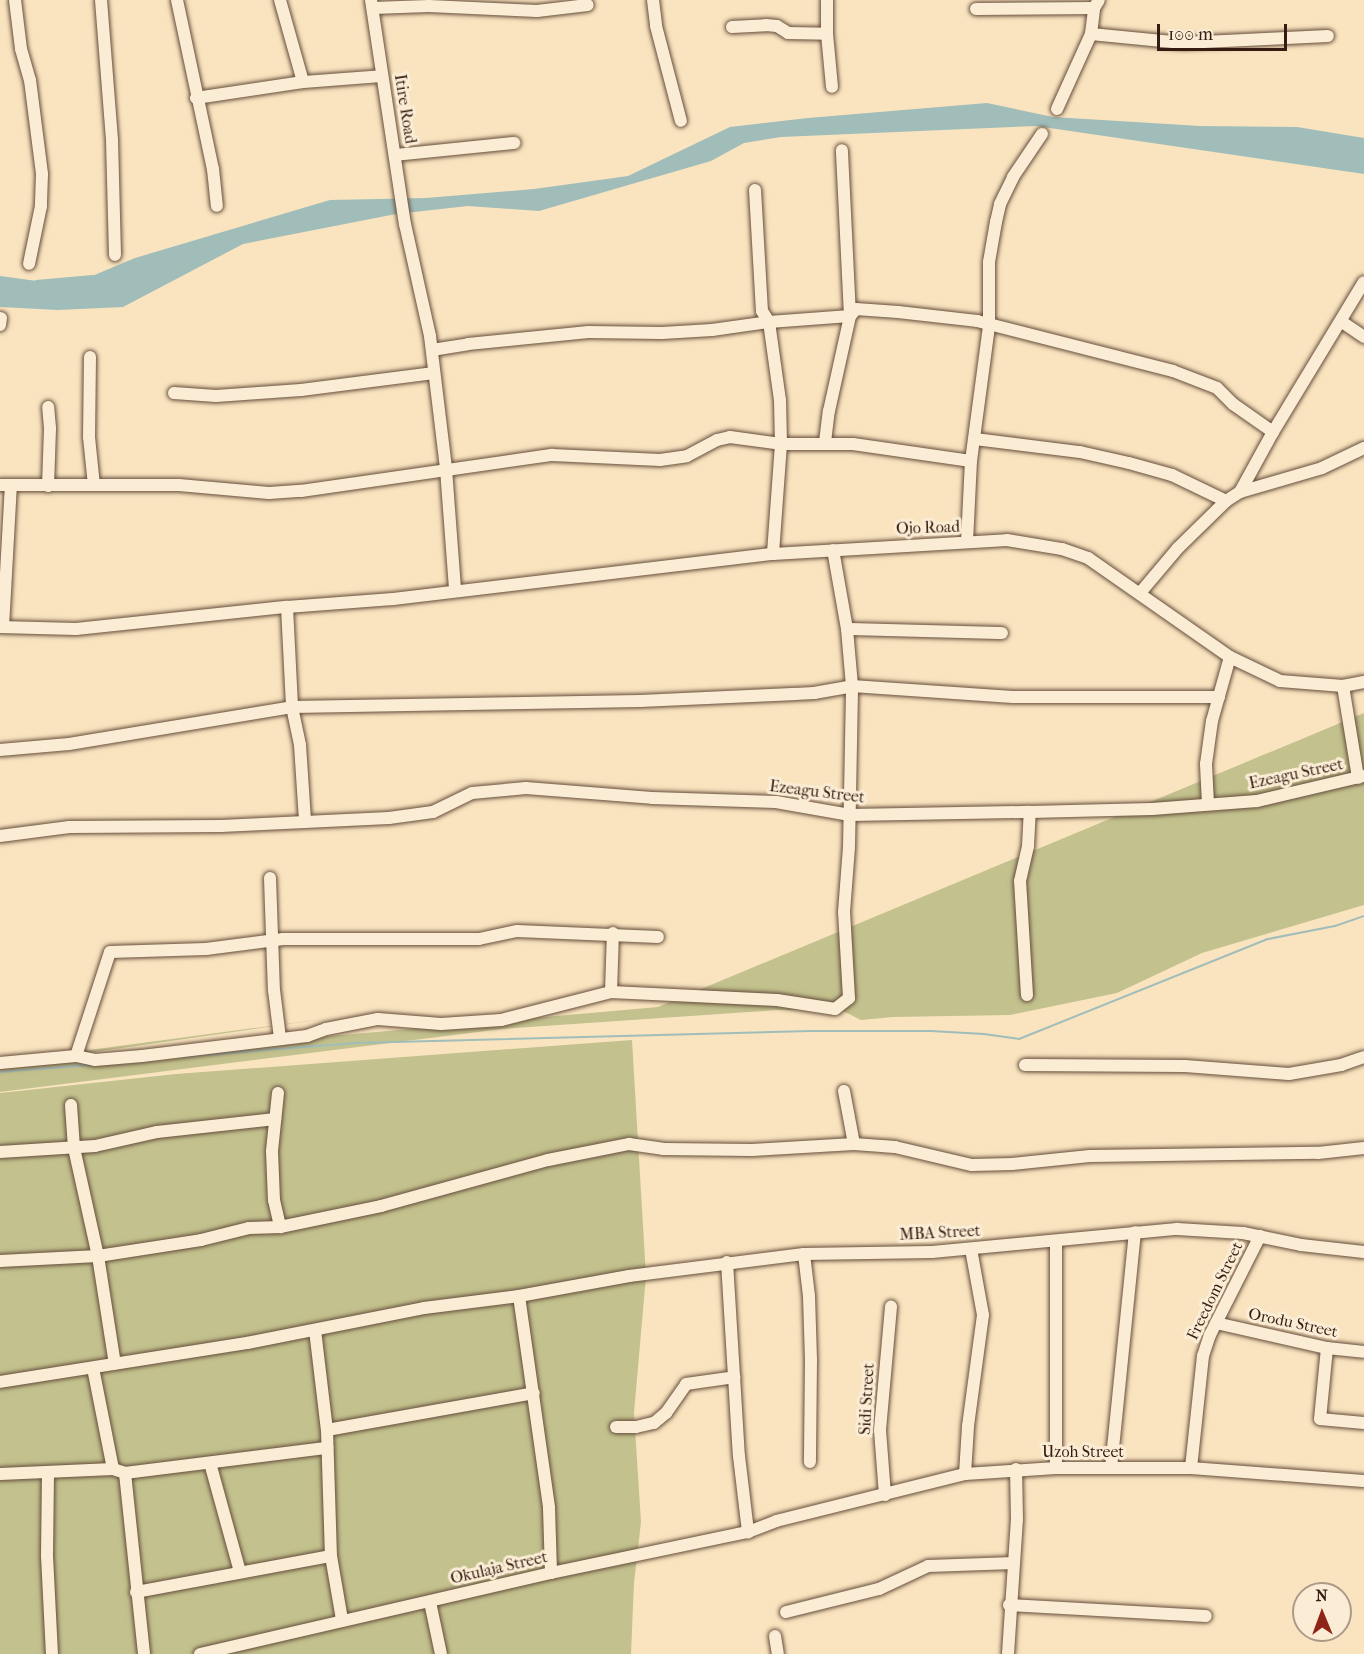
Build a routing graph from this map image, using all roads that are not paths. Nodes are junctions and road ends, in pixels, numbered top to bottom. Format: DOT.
graph roads {
  1 [pos="15,0"];
  2 [pos="101,0"];
  3 [pos="177,0"];
  4 [pos="280,0"];
  5 [pos="653,0"];
  6 [pos="827,0"];
  7 [pos="430,3"];
  8 [pos="372,4"];
  9 [pos="1096,4"];
  10 [pos="588,5"];
  11 [pos="976,9"];
  12 [pos="732,27"];
  13 [pos="827,34"];
  14 [pos="1091,34"];
  15 [pos="1328,36"];
  16 [pos="382,76"];
  17 [pos="303,81"];
  18 [pos="832,87"];
  19 [pos="196,98"];
  20 [pos="1057,109"];
  21 [pos="681,122"];
  22 [pos="1042,134"];
  23 [pos="514,142"];
  24 [pos="842,150"];
  25 [pos="395,155"];
  26 [pos="754,190"];
  27 [pos="217,206"];
  28 [pos="115,255"];
  29 [pos="29,264"];
  30 [pos="1364,282"];
  31 [pos="850,316"];
  32 [pos="769,322"];
  33 [pos="1342,322"];
  34 [pos="989,326"];
  35 [pos="1364,338"];
  36 [pos="432,350"];
  37 [pos="90,357"];
  38 [pos="434,373"];
  39 [pos="174,393"];
  40 [pos="48,407"];
  41 [pos="1273,432"];
  42 [pos="975,440"];
  43 [pos="825,442"];
  44 [pos="781,444"];
  45 [pos="1364,447"];
  46 [pos="971,461"];
  47 [pos="446,469"];
  48 [pos="6,485"];
  49 [pos="94,485"];
  50 [pos="48,486"];
  51 [pos="1240,492"];
  52 [pos="1226,501"];
  53 [pos="967,542"];
  54 [pos="833,550"];
  55 [pos="773,554"];
  56 [pos="455,590"];
  57 [pos="1140,593"];
  58 [pos="287,607"];
  59 [pos="2,627"];
  60 [pos="847,629"];
  61 [pos="1002,633"];
  62 [pos="1230,657"];
  63 [pos="1364,682"];
  64 [pos="852,686"];
  65 [pos="1343,686"];
  66 [pos="1219,697"];
  67 [pos="292,707"];
  68 [pos="0,750"];
  69 [pos="1361,777"];
  70 [pos="1208,804"];
  71 [pos="1030,812"];
  72 [pos="850,815"];
  73 [pos="305,820"];
  74 [pos="0,836"];
  75 [pos="270,878"];
  76 [pos="613,933"];
  77 [pos="658,937"];
  78 [pos="272,941"];
  79 [pos="611,992"];
  80 [pos="1027,995"];
  81 [pos="280,1038"];
  82 [pos="76,1056"];
  83 [pos="1364,1057"];
  84 [pos="0,1064"];
  85 [pos="1025,1065"];
  86 [pos="844,1091"];
  87 [pos="278,1093"];
  88 [pos="71,1105"];
  89 [pos="275,1119"];
  90 [pos="854,1144"];
  91 [pos="74,1148"];
  92 [pos="1364,1148"];
  93 [pos="0,1152"];
  94 [pos="280,1227"];
  95 [pos="1135,1232"];
  96 [pos="1260,1236"];
  97 [pos="1056,1241"];
  98 [pos="971,1249"];
  99 [pos="1364,1252"];
  100 [pos="804,1254"];
  101 [pos="98,1256"];
  102 [pos="0,1262"];
  103 [pos="727,1262"];
  104 [pos="519,1296"];
  105 [pos="891,1306"];
  106 [pos="1216,1323"];
  107 [pos="315,1330"];
  108 [pos="1327,1348"];
  109 [pos="1364,1352"];
  110 [pos="115,1364"];
  111 [pos="93,1368"];
  112 [pos="735,1377"];
  113 [pos="0,1382"];
  114 [pos="534,1393"];
  115 [pos="1364,1423"];
  116 [pos="616,1427"];
  117 [pos="327,1430"];
  118 [pos="327,1448"];
  119 [pos="810,1462"];
  120 [pos="210,1463"];
  121 [pos="1056,1468"];
  122 [pos="1111,1468"];
  123 [pos="1191,1468"];
  124 [pos="1016,1469"];
  125 [pos="119,1471"];
  126 [pos="48,1473"];
  127 [pos="0,1474"];
  128 [pos="965,1474"];
  129 [pos="1364,1481"];
  130 [pos="885,1495"];
  131 [pos="806,1514"];
  132 [pos="748,1532"];
  133 [pos="331,1556"];
  134 [pos="1014,1563"];
  135 [pos="240,1572"];
  136 [pos="551,1572"];
  137 [pos="136,1592"];
  138 [pos="430,1602"];
  139 [pos="1010,1605"];
  140 [pos="786,1612"];
  141 [pos="1206,1616"];
  142 [pos="342,1620"];
  143 [pos="775,1636"];
  144 [pos="52,1654"];
  145 [pos="144,1654"];
  146 [pos="200,1654"];
  147 [pos="441,1654"];
  148 [pos="778,1654"];
  149 [pos="1008,1654"];
  1 -- 29 [label="street"];
  2 -- 28 [label="street"];
  3 -- 19 [label="street"];
  4 -- 17 [label="street"];
  5 -- 21 [label="street"];
  6 -- 13 [label="street"];
  7 -- 8 [label="street"];
  7 -- 10 [label="street"];
  8 -- 16 [label="street, Itire Road"];
  9 -- 11 [label="street"];
  9 -- 14 [label="street"];
  12 -- 13 [label="street"];
  13 -- 18 [label="street"];
  14 -- 15 [label="street"];
  14 -- 20 [label="street"];
  16 -- 17 [label="street"];
  16 -- 25 [label="street, Itire Road"];
  17 -- 19 [label="street"];
  19 -- 27 [label="street"];
  22 -- 34 [label="street"];
  23 -- 25 [label="street"];
  24 -- 31 [label="street"];
  25 -- 36 [label="street, Itire Road"];
  26 -- 32 [label="street"];
  30 -- 33 [label="street"];
  31 -- 32 [label="street"];
  31 -- 34 [label="street"];
  31 -- 43 [label="street"];
  32 -- 36 [label="street"];
  32 -- 44 [label="street"];
  33 -- 35 [label="street"];
  33 -- 41 [label="street"];
  34 -- 41 [label="street"];
  34 -- 42 [label="street"];
  36 -- 38 [label="street, Itire Road"];
  37 -- 49 [label="street"];
  38 -- 39 [label="street"];
  38 -- 47 [label="street, Itire Road"];
  40 -- 50 [label="street"];
  41 -- 51 [label="street"];
  42 -- 46 [label="street"];
  42 -- 52 [label="street"];
  43 -- 44 [label="street"];
  43 -- 46 [label="street"];
  44 -- 47 [label="street"];
  44 -- 55 [label="street"];
  45 -- 51 [label="street"];
  46 -- 53 [label="street"];
  47 -- 49 [label="street"];
  47 -- 56 [label="street, Itire Road"];
  48 -- 50 [label="street"];
  48 -- 59 [label="street"];
  49 -- 50 [label="street"];
  51 -- 52 [label="street"];
  52 -- 57 [label="street"];
  53 -- 54 [label="street, Ojo Road"];
  53 -- 57 [label="street, Ojo Road"];
  54 -- 55 [label="street, Ojo Road"];
  54 -- 60 [label="street"];
  55 -- 56 [label="street, Ojo Road"];
  56 -- 58 [label="street, Ojo Road"];
  57 -- 62 [label="street, Ojo Road"];
  58 -- 59 [label="street, Ojo Road"];
  58 -- 67 [label="street"];
  60 -- 61 [label="street"];
  60 -- 64 [label="street"];
  62 -- 65 [label="street, Ojo Road"];
  62 -- 66 [label="street"];
  63 -- 65 [label="street, Ojo Road"];
  64 -- 66 [label="street"];
  64 -- 67 [label="street"];
  64 -- 72 [label="street"];
  65 -- 69 [label="street"];
  66 -- 70 [label="street"];
  67 -- 68 [label="street"];
  67 -- 73 [label="street"];
  69 -- 70 [label="street, Ezeagu Street"];
  70 -- 71 [label="street, Ezeagu Street"];
  71 -- 72 [label="street, Ezeagu Street"];
  71 -- 80 [label="street"];
  72 -- 73 [label="street, Ezeagu Street"];
  72 -- 79 [label="street"];
  73 -- 74 [label="street, Ezeagu Street"];
  75 -- 78 [label="street"];
  76 -- 77 [label="street"];
  76 -- 78 [label="street"];
  76 -- 79 [label="street"];
  78 -- 81 [label="street"];
  78 -- 82 [label="street"];
  79 -- 81 [label="street"];
  81 -- 82 [label="street"];
  82 -- 84 [label="street"];
  83 -- 85 [label="street"];
  86 -- 90 [label="street"];
  87 -- 89 [label="street"];
  88 -- 91 [label="street"];
  89 -- 91 [label="street"];
  89 -- 94 [label="street"];
  90 -- 92 [label="street"];
  90 -- 94 [label="street"];
  91 -- 93 [label="street"];
  91 -- 101 [label="street"];
  94 -- 101 [label="street"];
  95 -- 96 [label="street, MBA Street"];
  95 -- 97 [label="street, MBA Street"];
  95 -- 122 [label="street"];
  96 -- 99 [label="street, MBA Street"];
  96 -- 106 [label="street, Freedom Street"];
  97 -- 98 [label="street, MBA Street"];
  97 -- 121 [label="street"];
  98 -- 100 [label="street, MBA Street"];
  98 -- 128 [label="street"];
  100 -- 103 [label="street, MBA Street"];
  100 -- 119 [label="street"];
  101 -- 102 [label="street"];
  101 -- 110 [label="street"];
  103 -- 104 [label="street, MBA Street"];
  103 -- 112 [label="street"];
  104 -- 107 [label="street, MBA Street"];
  104 -- 114 [label="street"];
  105 -- 130 [label="street, Sidi Street"];
  106 -- 108 [label="street, Orodu Street"];
  106 -- 123 [label="street, Freedom Street"];
  107 -- 110 [label="street, MBA Street"];
  107 -- 117 [label="street"];
  108 -- 109 [label="street, Orodu Street"];
  108 -- 115 [label="street"];
  110 -- 111 [label="street, MBA Street"];
  111 -- 113 [label="street, MBA Street"];
  111 -- 125 [label="street"];
  112 -- 116 [label="street"];
  112 -- 132 [label="street"];
  114 -- 117 [label="street"];
  114 -- 136 [label="street"];
  117 -- 118 [label="street"];
  118 -- 120 [label="street"];
  118 -- 133 [label="street"];
  120 -- 125 [label="street"];
  120 -- 135 [label="street"];
  121 -- 122 [label="street, Uzoh Street"];
  121 -- 124 [label="street, Uzoh Street"];
  122 -- 123 [label="street, Uzoh Street"];
  123 -- 129 [label="street, Uzoh Street"];
  124 -- 128 [label="street, Uzoh Street"];
  124 -- 134 [label="street"];
  125 -- 126 [label="street"];
  125 -- 137 [label="street"];
  126 -- 127 [label="street"];
  126 -- 144 [label="street"];
  128 -- 130 [label="street, Uzoh Street"];
  130 -- 131 [label="street, Uzoh Street"];
  131 -- 132 [label="street, Okulaja Street"];
  132 -- 136 [label="street, Okulaja Street"];
  133 -- 135 [label="street"];
  133 -- 142 [label="street"];
  134 -- 139 [label="street"];
  134 -- 140 [label="street"];
  135 -- 137 [label="street"];
  136 -- 138 [label="street, Okulaja Street"];
  137 -- 145 [label="street"];
  138 -- 142 [label="street, Okulaja Street"];
  138 -- 147 [label="street"];
  139 -- 141 [label="street"];
  139 -- 149 [label="street"];
  142 -- 146 [label="street, Okulaja Street"];
  143 -- 148 [label="street"];
}
